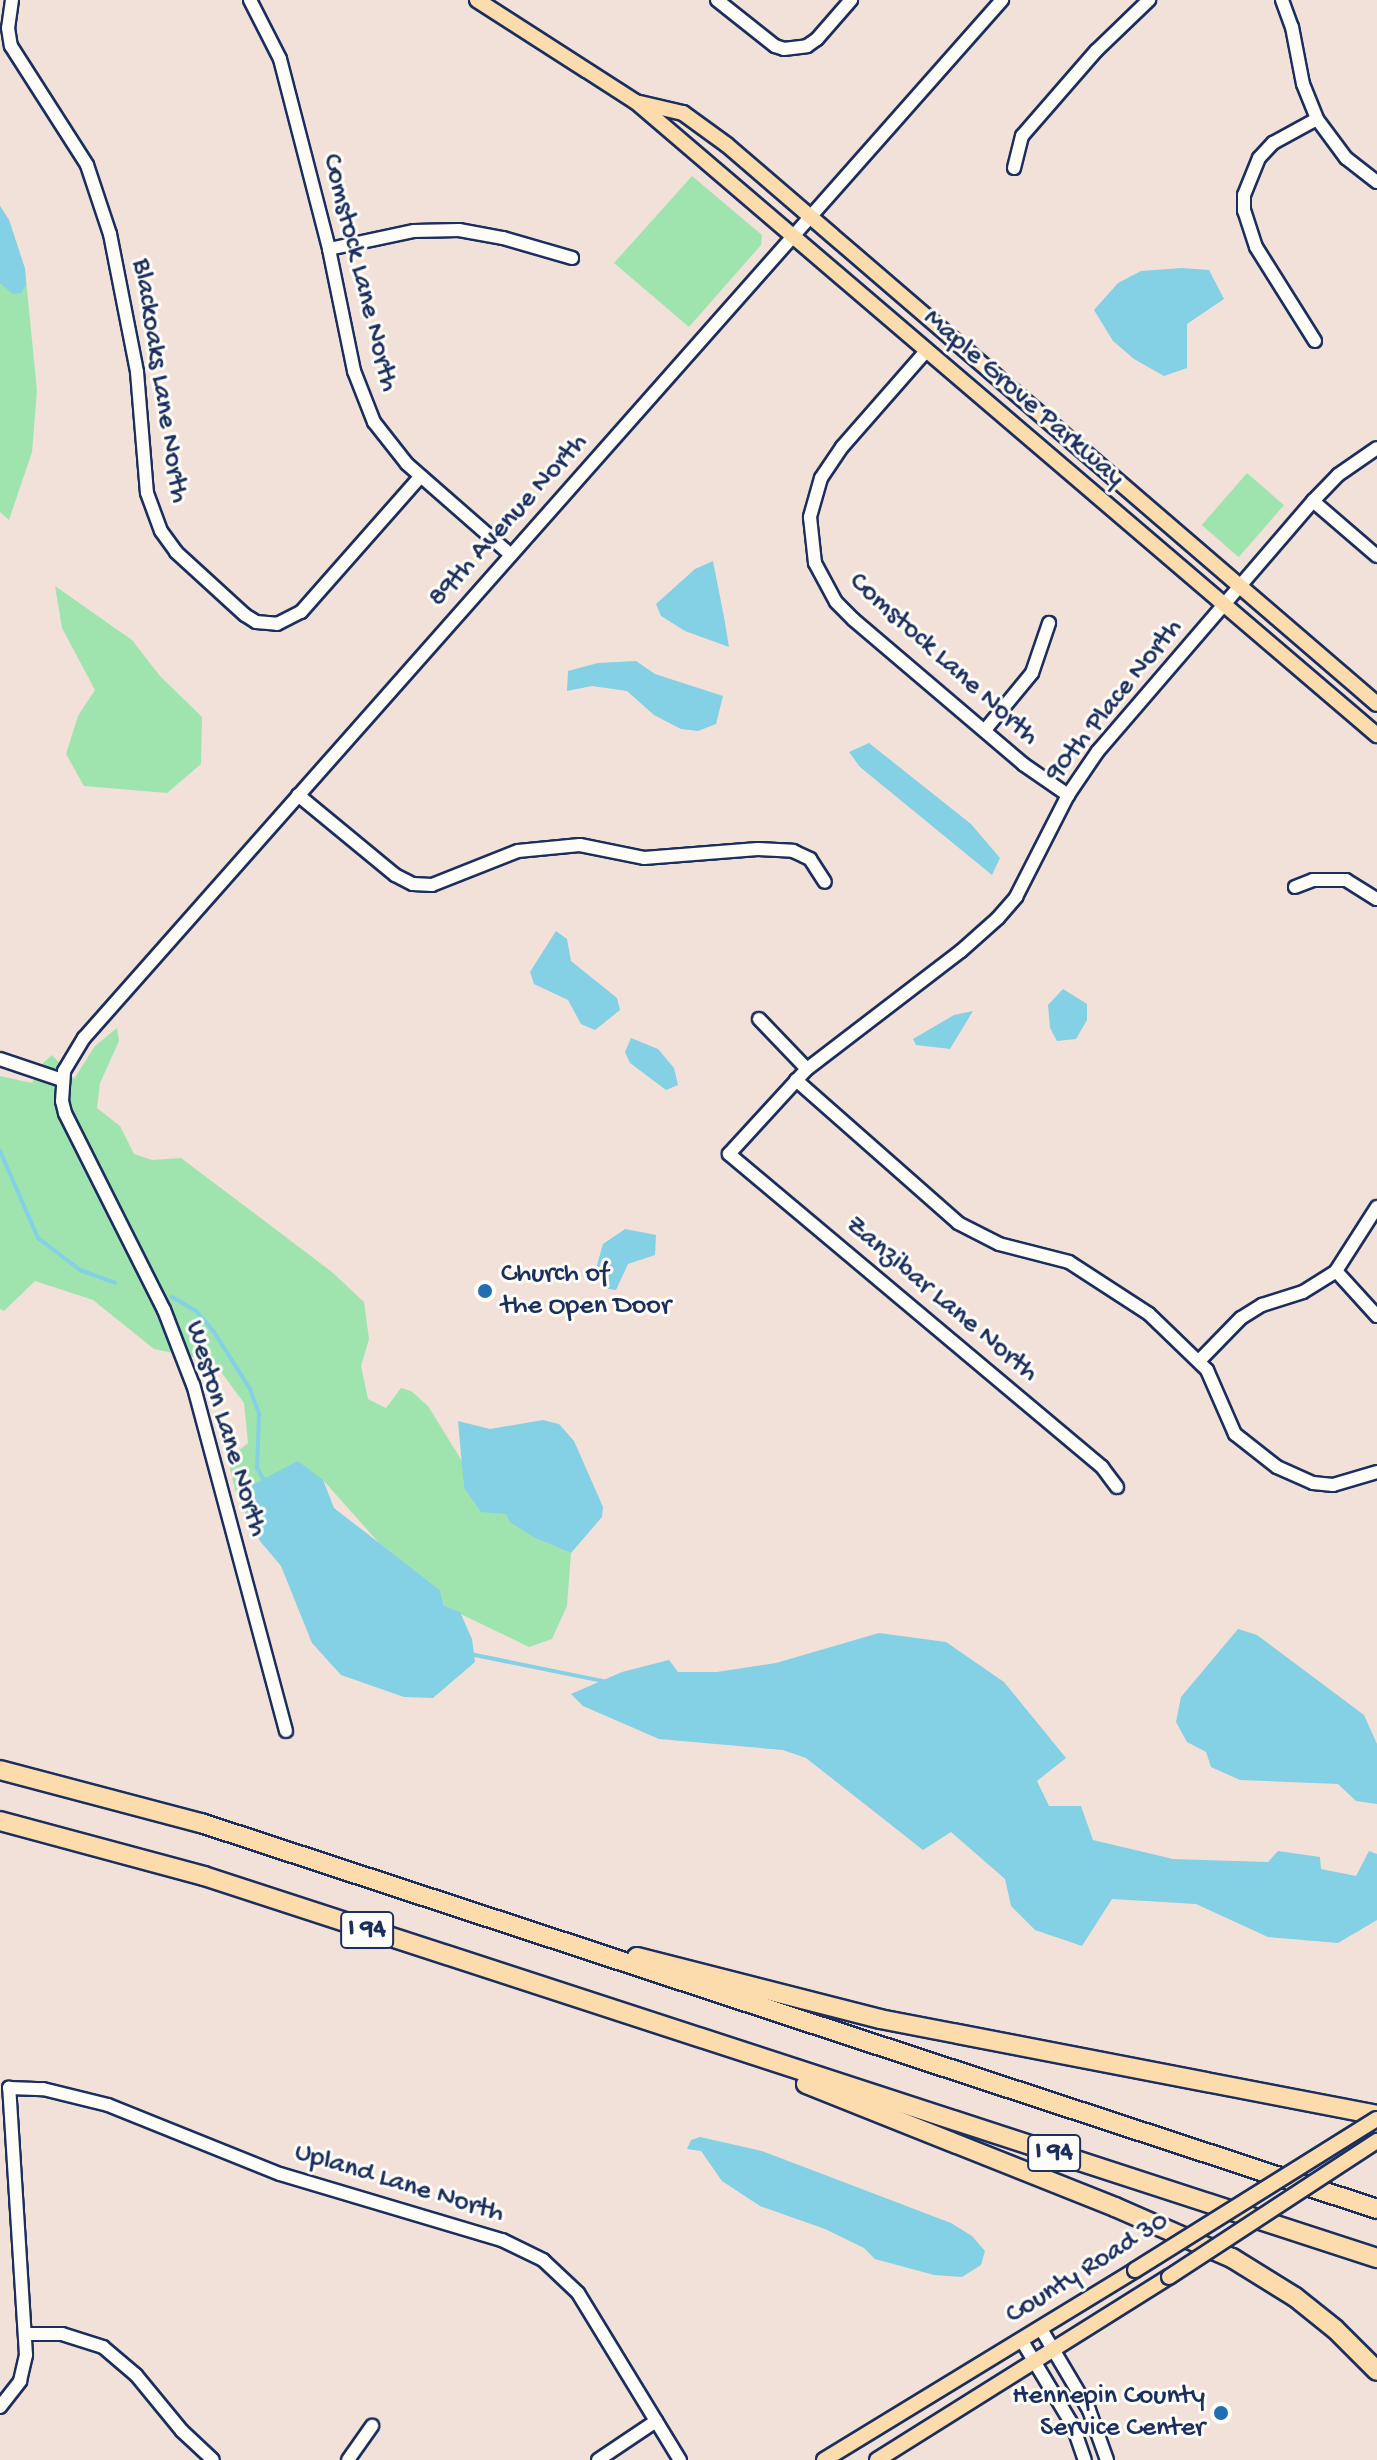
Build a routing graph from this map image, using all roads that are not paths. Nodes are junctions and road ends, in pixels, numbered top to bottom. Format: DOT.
graph roads {
  1 [pos="12,0"];
  2 [pos="250,0"];
  3 [pos="477,0"];
  4 [pos="717,0"];
  5 [pos="1002,0"];
  6 [pos="1149,0"];
  7 [pos="1282,0"];
  8 [pos="850,1"];
  9 [pos="636,102"];
  10 [pos="1317,119"];
  11 [pos="1014,168"];
  12 [pos="1377,182"];
  13 [pos="810,216"];
  14 [pos="793,236"];
  15 [pos="329,249"];
  16 [pos="572,258"];
  17 [pos="1315,341"];
  18 [pos="927,350"];
  19 [pos="1377,448"];
  20 [pos="421,476"];
  21 [pos="1313,501"];
  22 [pos="511,555"];
  23 [pos="1377,556"];
  24 [pos="1240,586"];
  25 [pos="1224,606"];
  26 [pos="1049,623"];
  27 [pos="1377,704"];
  28 [pos="985,730"];
  29 [pos="1377,735"];
  30 [pos="298,795"];
  31 [pos="1068,795"];
  32 [pos="825,882"];
  33 [pos="1295,887"];
  34 [pos="1377,899"];
  35 [pos="759,1019"];
  36 [pos="0,1059"];
  37 [pos="807,1069"];
  38 [pos="62,1080"];
  39 [pos="796,1080"];
  40 [pos="729,1154"];
  41 [pos="1377,1207"];
  42 [pos="1336,1271"];
  43 [pos="1377,1316"];
  44 [pos="1199,1361"];
  45 [pos="1377,1472"];
  46 [pos="1117,1487"];
  47 [pos="286,1731"];
  48 [pos="0,1770"];
  49 [pos="0,1821"];
  50 [pos="572,1945"];
  51 [pos="732,2048"];
  52 [pos="1377,2117"];
  53 [pos="1377,2141"];
  54 [pos="1377,2209"];
  55 [pos="1377,2258"];
  56 [pos="1041,2329"];
  57 [pos="27,2334"];
  58 [pos="1022,2341"];
  59 [pos="1053,2350"];
  60 [pos="1035,2362"];
  61 [pos="1377,2371"];
  62 [pos="0,2407"];
  63 [pos="656,2421"];
  64 [pos="372,2426"];
  65 [pos="213,2460"];
  66 [pos="348,2460"];
  67 [pos="598,2460"];
  68 [pos="680,2460"];
  69 [pos="824,2460"];
  70 [pos="877,2460"];
  71 [pos="1085,2460"];
  72 [pos="1107,2460"];
  1 -- 20 [label="street, Blackoaks Lane North"];
  2 -- 15 [label="street, Comstock Lane North"];
  3 -- 9 [label="main road, Maple Grove Parkway"];
  4 -- 8 [label="street"];
  5 -- 13 [label="street, 89th Avenue North"];
  6 -- 11 [label="street"];
  7 -- 10 [label="street"];
  9 -- 13 [label="main road, Maple Grove Parkway"];
  9 -- 14 [label="main road, Maple Grove Parkway"];
  10 -- 12 [label="street"];
  10 -- 17 [label="street"];
  13 -- 14 [label="street, 89th Avenue North"];
  13 -- 24 [label="main road, Maple Grove Parkway"];
  14 -- 18 [label="main road, Maple Grove Parkway"];
  14 -- 22 [label="street, 89th Avenue North"];
  15 -- 16 [label="street"];
  15 -- 20 [label="street, Comstock Lane North"];
  18 -- 25 [label="main road, Maple Grove Parkway"];
  18 -- 28 [label="street, Comstock Lane North"];
  19 -- 21 [label="street, 90th Place North"];
  20 -- 22 [label="street, Comstock Lane North"];
  21 -- 23 [label="street"];
  21 -- 24 [label="street, 90th Place North"];
  22 -- 30 [label="street, 89th Avenue North"];
  24 -- 25 [label="street, 90th Place North"];
  24 -- 27 [label="main road, Maple Grove Parkway"];
  25 -- 29 [label="main road, Maple Grove Parkway"];
  25 -- 31 [label="street, 90th Place North"];
  26 -- 28 [label="street"];
  28 -- 31 [label="street, Comstock Lane North"];
  30 -- 32 [label="street"];
  30 -- 38 [label="street, 89th Avenue North"];
  31 -- 37 [label="street, 90th Place North"];
  33 -- 34 [label="street"];
  35 -- 37 [label="street"];
  36 -- 38 [label="street"];
  37 -- 39 [label="street, 90th Place North"];
  38 -- 47 [label="street, Weston Lane North"];
  39 -- 40 [label="street, 90th Place North"];
  39 -- 44 [label="street"];
  40 -- 46 [label="street, Zanzibar Lane North"];
  41 -- 42 [label="street"];
  42 -- 43 [label="street"];
  42 -- 44 [label="street"];
  44 -- 45 [label="street"];
  48 -- 50 [label="highway, I 94"];
  49 -- 51 [label="highway, I 94"];
  50 -- 52 [label="highway"];
  50 -- 54 [label="highway, I 94"];
  51 -- 55 [label="highway, I 94"];
  51 -- 61 [label="highway"];
  52 -- 56 [label="main road, County Road 30, bridge"];
  53 -- 59 [label="main road, County Road 30, bridge"];
  56 -- 58 [label="main road, County Road 30"];
  56 -- 59 [label="street"];
  57 -- 62 [label="street"];
  57 -- 63 [label="street, Upland Lane North"];
  57 -- 65 [label="street"];
  58 -- 60 [label="street"];
  58 -- 69 [label="main road, County Road 30"];
  59 -- 60 [label="main road, County Road 30"];
  59 -- 72 [label="street"];
  60 -- 70 [label="main road, County Road 30"];
  60 -- 71 [label="street"];
  63 -- 67 [label="street"];
  63 -- 68 [label="street, Upland Lane North"];
  64 -- 66 [label="street"];
}
